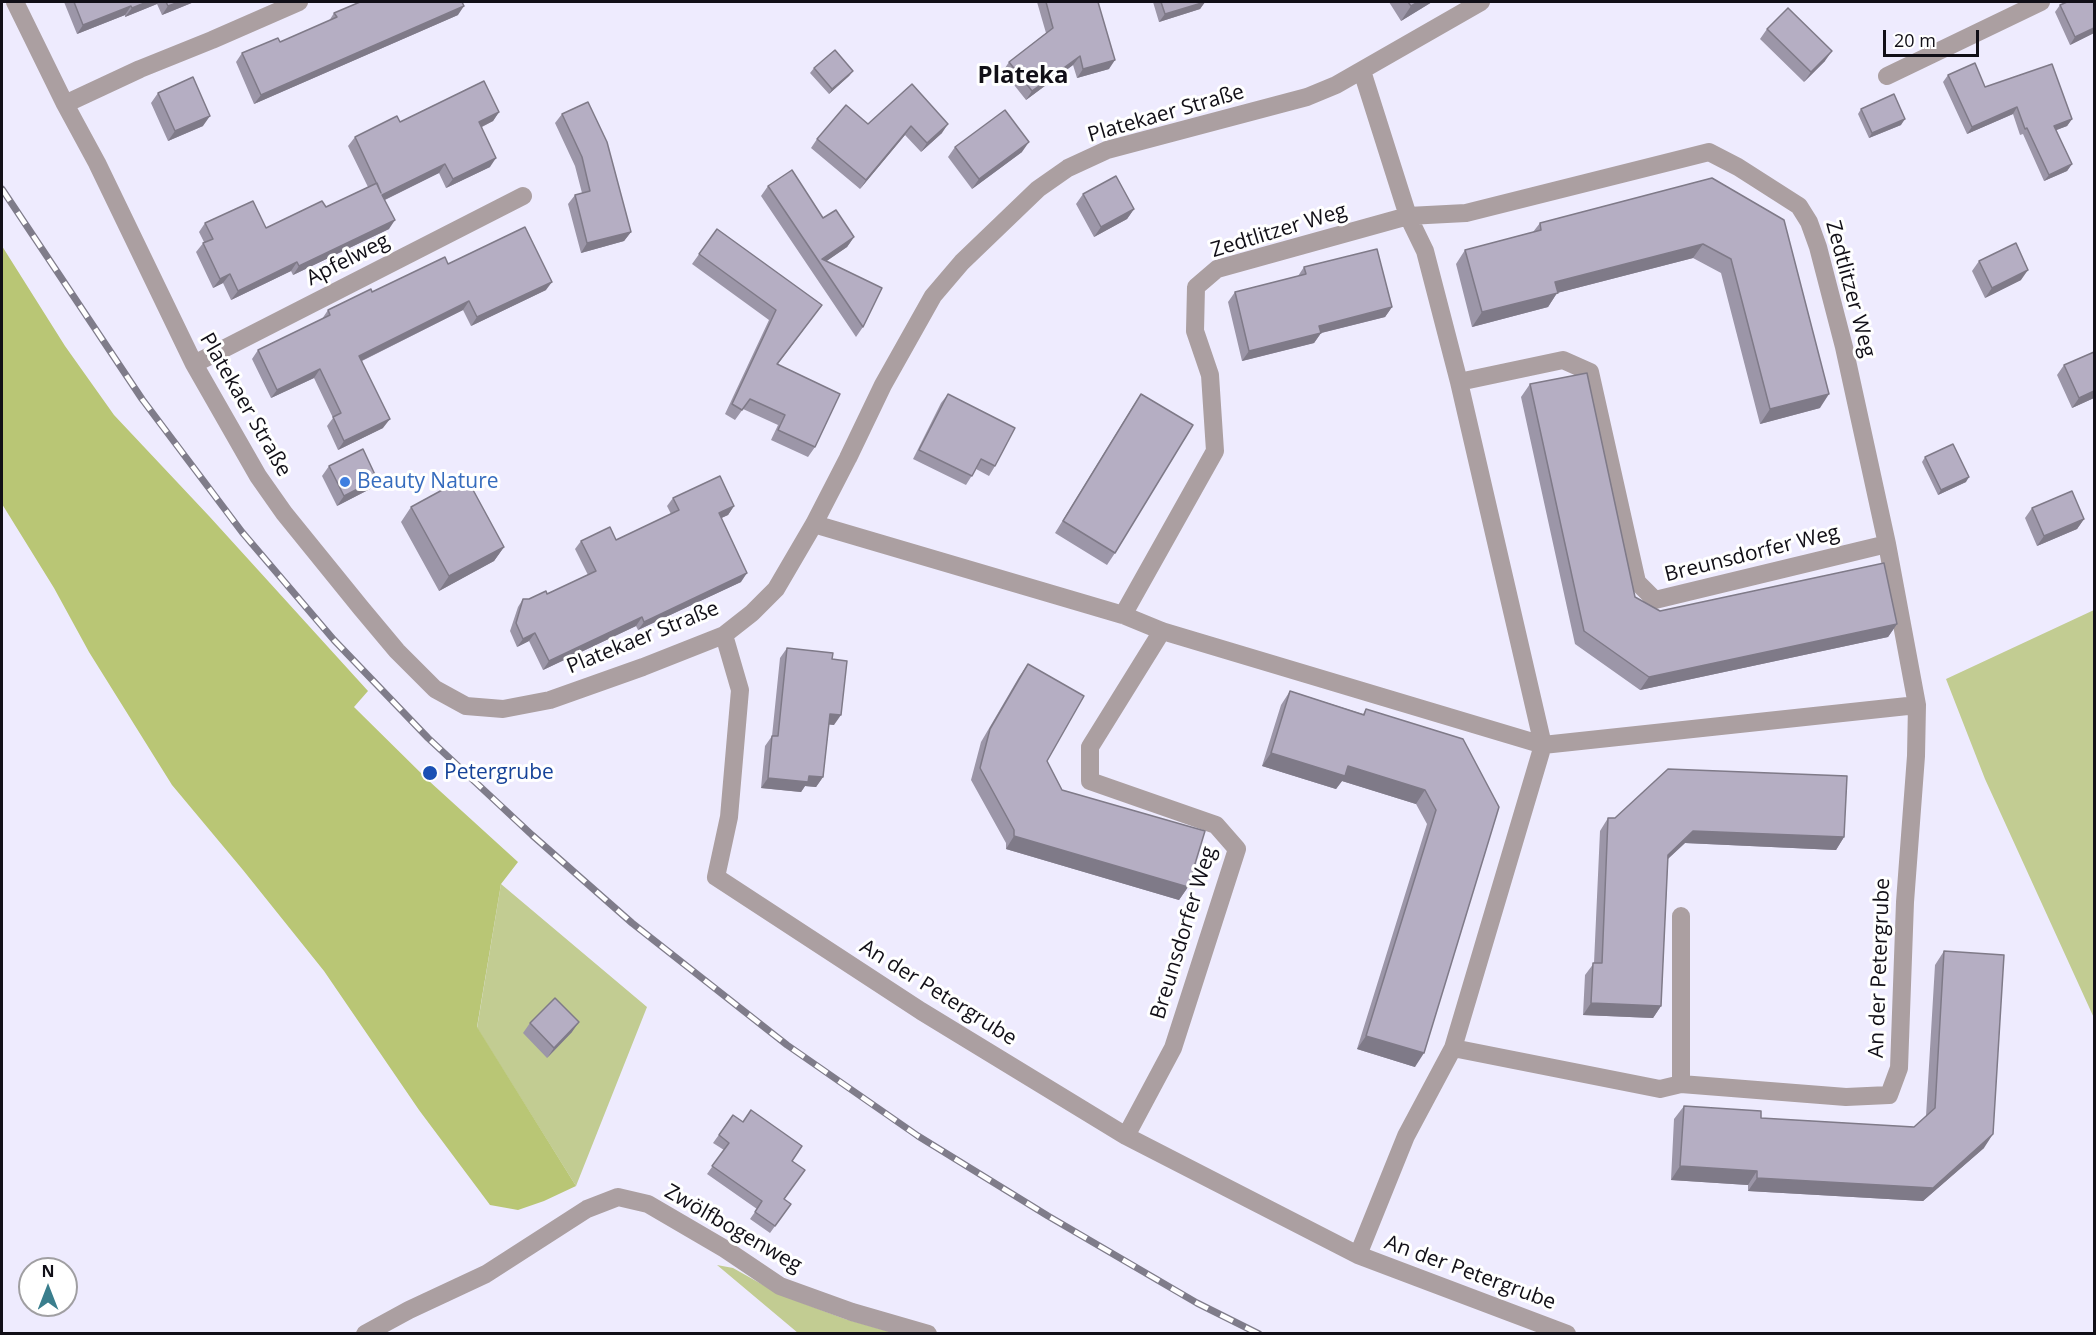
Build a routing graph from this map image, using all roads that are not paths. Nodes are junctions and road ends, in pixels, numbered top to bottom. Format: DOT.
graph roads {
  1 [pos="15,2"];
  2 [pos="299,2"];
  3 [pos="1481,2"];
  4 [pos="2041,2"];
  5 [pos="1362,71"];
  6 [pos="1887,76"];
  7 [pos="65,104"];
  8 [pos="522,196"];
  9 [pos="1408,216"];
  10 [pos="194,364"];
  11 [pos="1459,382"];
  12 [pos="814,524"];
  13 [pos="1887,544"];
  14 [pos="1123,615"];
  15 [pos="1162,631"];
  16 [pos="724,635"];
  17 [pos="1917,705"];
  18 [pos="1543,745"];
  19 [pos="1681,916"];
  20 [pos="1454,1048"];
  21 [pos="1681,1084"];
  22 [pos="1126,1136"];
  23 [pos="1358,1255"];
  24 [pos="365,1334"];
  25 [pos="928,1334"];
  26 [pos="1567,1334"];
  1 -- 7 [label="street, Platekaer Straße"];
  2 -- 7 [label="street"];
  3 -- 5 [label="street, Platekaer Straße"];
  4 -- 6 [label="street"];
  5 -- 9 [label="street"];
  5 -- 12 [label="street, Platekaer Straße"];
  7 -- 10 [label="street, Platekaer Straße"];
  8 -- 10 [label="street, Apfelweg"];
  9 -- 11 [label="street"];
  9 -- 13 [label="street, Zedtlitzer Weg"];
  9 -- 14 [label="street, Zedtlitzer Weg"];
  10 -- 16 [label="street, Platekaer Straße"];
  11 -- 13 [label="street, Breunsdorfer Weg"];
  11 -- 18 [label="street"];
  12 -- 14 [label="street"];
  12 -- 16 [label="street, Platekaer Straße"];
  13 -- 17 [label="street"];
  14 -- 15 [label="street"];
  15 -- 18 [label="street"];
  15 -- 22 [label="street, Breunsdorfer Weg"];
  16 -- 22 [label="street, An der Petergrube"];
  17 -- 18 [label="street"];
  17 -- 21 [label="street, An der Petergrube"];
  18 -- 20 [label="street, An der Petergrube"];
  19 -- 21 [label="street"];
  20 -- 21 [label="street, An der Petergrube"];
  20 -- 23 [label="street, An der Petergrube"];
  22 -- 23 [label="street, An der Petergrube"];
  23 -- 26 [label="street, An der Petergrube"];
  24 -- 25 [label="street, Zwölfbogenweg"];
}
